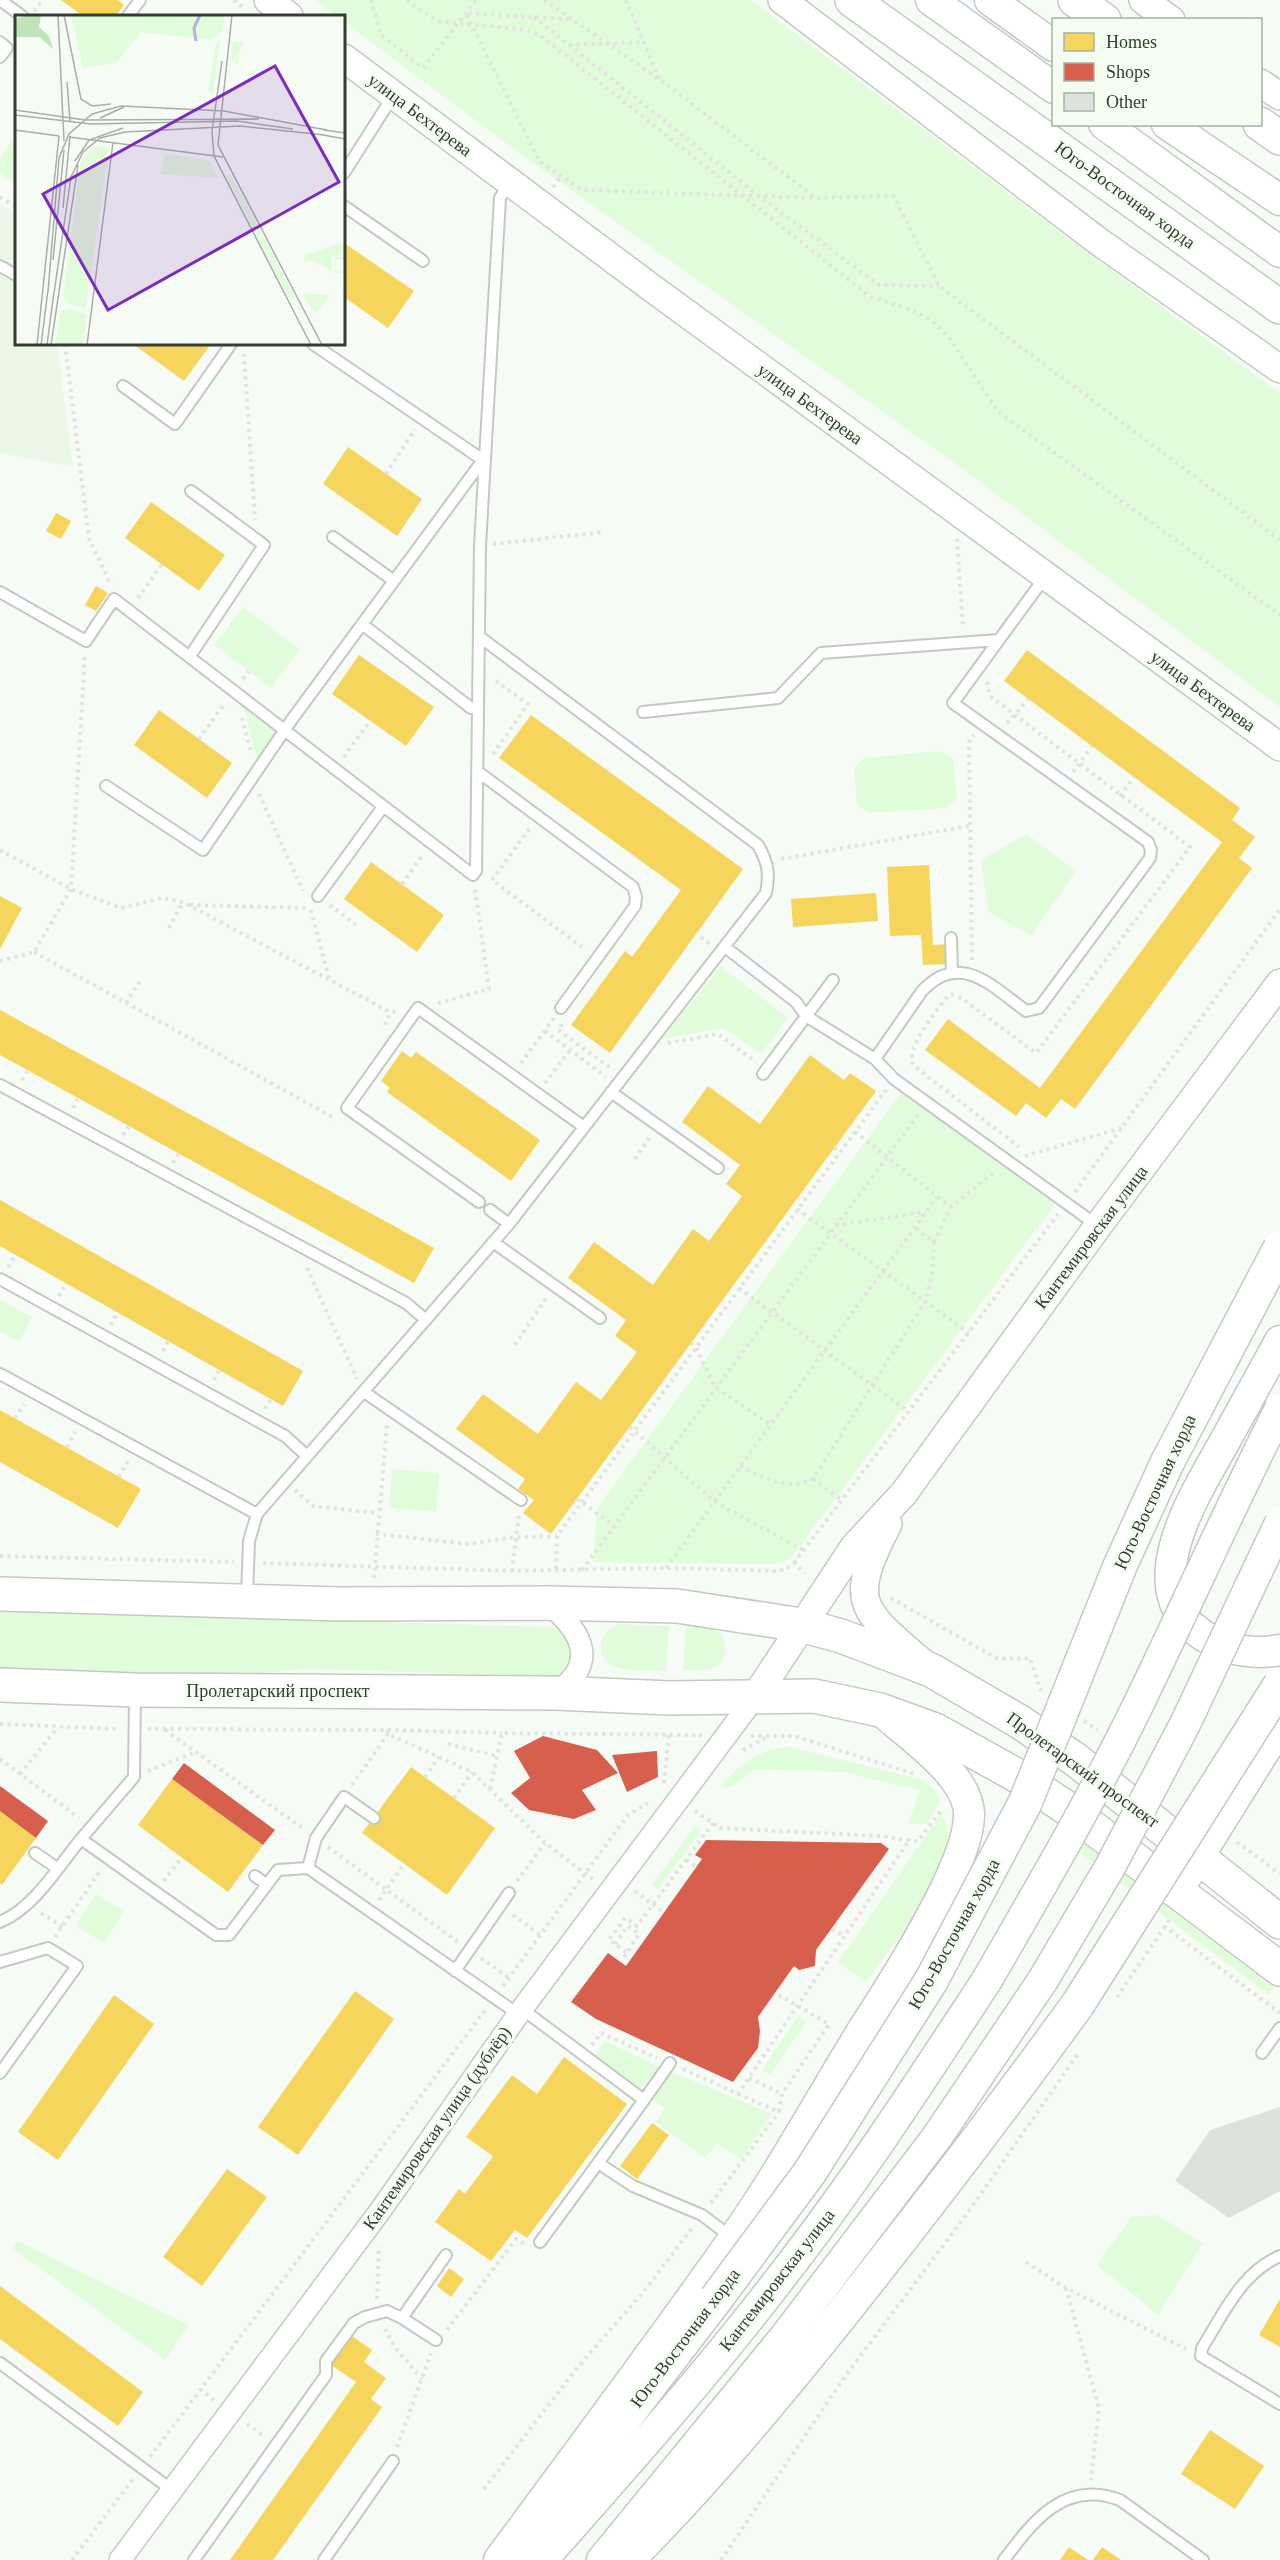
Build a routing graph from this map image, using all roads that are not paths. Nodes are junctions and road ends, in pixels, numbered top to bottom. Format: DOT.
graph roads {
  1 [pos="0,0"];
  2 [pos="140,0"];
  3 [pos="268,0"];
  4 [pos="782,0"];
  5 [pos="852,0"];
  6 [pos="931,0"];
  7 [pos="990,0"];
  8 [pos="1075,0"];
  9 [pos="1143,0"];
  10 [pos="21,15"];
  11 [pos="129,15"];
  12 [pos="288,15"];
  13 [pos="1101,18"];
  14 [pos="1168,18"];
  15 [pos="0,42"];
  16 [pos="1052,45"];
  17 [pos="0,57"];
  18 [pos="345,59"];
  19 [pos="1262,83"];
  20 [pos="1052,87"];
  21 [pos="393,96"];
  22 [pos="1280,96"];
  23 [pos="1262,125"];
  24 [pos="1107,126"];
  25 [pos="1170,126"];
  26 [pos="1280,138"];
  27 [pos="345,171"];
  28 [pos="509,183"];
  29 [pos="1280,200"];
  30 [pos="345,207"];
  31 [pos="1280,252"];
  32 [pos="423,261"];
  33 [pos="0,266"];
  34 [pos="15,274"];
  35 [pos="1280,307"];
  36 [pos="230,345"];
  37 [pos="314,345"];
  38 [pos="1280,369"];
  39 [pos="123,386"];
  40 [pos="483,460"];
  41 [pos="191,491"];
  42 [pos="333,537"];
  43 [pos="1046,576"];
  44 [pos="394,581"];
  45 [pos="0,592"];
  46 [pos="362,624"];
  47 [pos="480,637"];
  48 [pos="998,639"];
  49 [pos="190,656"];
  50 [pos="478,707"];
  51 [pos="643,712"];
  52 [pos="284,730"];
  53 [pos="1280,747"];
  54 [pos="477,771"];
  55 [pos="106,786"];
  56 [pos="382,808"];
  57 [pos="318,896"];
  58 [pos="951,938"];
  59 [pos="725,947"];
  60 [pos="952,972"];
  61 [pos="833,980"];
  62 [pos="1280,983"];
  63 [pos="561,1008"];
  64 [pos="806,1016"];
  65 [pos="875,1059"];
  66 [pos="765,1072"];
  67 [pos="0,1085"];
  68 [pos="611,1092"];
  69 [pos="584,1127"];
  70 [pos="718,1168"];
  71 [pos="479,1202"];
  72 [pos="490,1210"];
  73 [pos="509,1224"];
  74 [pos="1098,1226"];
  75 [pos="493,1242"];
  76 [pos="1280,1248"];
  77 [pos="0,1279"];
  78 [pos="600,1318"];
  79 [pos="426,1320"];
  80 [pos="1280,1341"];
  81 [pos="0,1374"];
  82 [pos="364,1393"];
  83 [pos="1280,1409"];
  84 [pos="307,1456"];
  85 [pos="904,1493"];
  86 [pos="521,1500"];
  87 [pos="257,1514"];
  88 [pos="1280,1523"];
  89 [pos="0,1594"];
  90 [pos="247,1600"];
  91 [pos="549,1603"];
  92 [pos="801,1625"];
  93 [pos="1280,1650"];
  94 [pos="931,1670"];
  95 [pos="0,1685"];
  96 [pos="1280,1685"];
  97 [pos="135,1690"];
  98 [pos="556,1693"];
  99 [pos="755,1696"];
  100 [pos="880,1710"];
  101 [pos="1280,1726"];
  102 [pos="374,1818"];
  103 [pos="81,1839"];
  104 [pos="35,1853"];
  105 [pos="1199,1857"];
  106 [pos="57,1868"];
  107 [pos="308,1869"];
  108 [pos="255,1876"];
  109 [pos="266,1884"];
  110 [pos="508,1893"];
  111 [pos="1181,1894"];
  112 [pos="0,1923"];
  113 [pos="1280,1923"];
  114 [pos="0,1962"];
  115 [pos="1280,1969"];
  116 [pos="455,1971"];
  117 [pos="520,2011"];
  118 [pos="1280,2028"];
  119 [pos="1262,2053"];
  120 [pos="670,2063"];
  121 [pos="0,2073"];
  122 [pos="644,2100"];
  123 [pos="598,2163"];
  124 [pos="733,2239"];
  125 [pos="540,2242"];
  126 [pos="446,2255"];
  127 [pos="1280,2256"];
  128 [pos="402,2318"];
  129 [pos="436,2340"];
  130 [pos="0,2363"];
  131 [pos="1280,2404"];
  132 [pos="393,2461"];
  133 [pos="171,2490"];
  134 [pos="120,2560"];
  135 [pos="194,2560"];
  136 [pos="324,2560"];
  137 [pos="499,2560"];
  138 [pos="523,2560"];
  139 [pos="542,2560"];
  140 [pos="602,2560"];
  141 [pos="627,2560"];
  142 [pos="1004,2560"];
  143 [pos="1203,2560"];
  1 -- 10 [label="lane"];
  2 -- 11 [label="lane"];
  3 -- 12 [label="street"];
  4 -- 38 [label="street"];
  5 -- 35 [label="main road, Юго-Восточная хорда"];
  6 -- 20 [label="main road"];
  7 -- 16 [label="main road"];
  8 -- 13 [label="main road"];
  9 -- 14 [label="street"];
  15 -- 17 [label="lane"];
  18 -- 21 [label="street, улица Бехтерева"];
  19 -- 22 [label="street"];
  21 -- 27 [label="lane"];
  21 -- 28 [label="street, улица Бехтерева"];
  23 -- 26 [label="main road"];
  24 -- 31 [label="main road"];
  25 -- 29 [label="main road"];
  28 -- 40 [label="lane"];
  28 -- 43 [label="street, улица Бехтерева"];
  30 -- 32 [label="lane"];
  33 -- 34 [label="lane"];
  36 -- 39 [label="lane"];
  37 -- 40 [label="lane"];
  40 -- 44 [label="lane"];
  40 -- 47 [label="lane"];
  41 -- 49 [label="lane"];
  42 -- 44 [label="lane"];
  43 -- 48 [label="lane"];
  43 -- 53 [label="street, улица Бехтерева"];
  44 -- 46 [label="lane"];
  45 -- 49 [label="lane"];
  46 -- 50 [label="lane"];
  46 -- 52 [label="lane"];
  47 -- 50 [label="lane"];
  47 -- 59 [label="lane"];
  48 -- 51 [label="lane"];
  48 -- 60 [label="lane"];
  49 -- 52 [label="lane"];
  50 -- 54 [label="lane"];
  52 -- 55 [label="lane"];
  52 -- 56 [label="lane"];
  54 -- 56 [label="lane"];
  54 -- 63 [label="lane"];
  56 -- 57 [label="lane"];
  58 -- 60 [label="lane"];
  59 -- 64 [label="lane"];
  59 -- 68 [label="lane"];
  60 -- 65 [label="lane"];
  61 -- 64 [label="lane"];
  62 -- 74 [label="street, Кантемировская улица"];
  64 -- 65 [label="lane"];
  64 -- 66 [label="lane"];
  65 -- 74 [label="lane"];
  67 -- 79 [label="lane"];
  68 -- 69 [label="lane"];
  68 -- 70 [label="lane"];
  69 -- 71 [label="lane"];
  69 -- 73 [label="lane"];
  72 -- 73 [label="lane"];
  73 -- 75 [label="lane"];
  74 -- 85 [label="street, Кантемировская улица"];
  75 -- 78 [label="lane"];
  75 -- 79 [label="lane"];
  76 -- 138 [label="main road, Юго-Восточная хорда, bridge"];
  77 -- 84 [label="lane"];
  79 -- 82 [label="lane"];
  80 -- 93 [label="main road"];
  81 -- 87 [label="lane"];
  82 -- 84 [label="lane"];
  82 -- 86 [label="lane"];
  83 -- 139 [label="main road, Кантемировская улица, bridge"];
  84 -- 87 [label="lane"];
  85 -- 92 [label="street, Кантемировская улица"];
  85 -- 94 [label="street, Кантемировская улица"];
  87 -- 90 [label="lane"];
  88 -- 140 [label="main road, bridge"];
  89 -- 90 [label="main road, Пролетарский проспект"];
  90 -- 91 [label="main road, Пролетарский проспект"];
  91 -- 92 [label="main road, Пролетарский проспект"];
  91 -- 98 [label="street"];
  92 -- 94 [label="main road, Пролетарский проспект"];
  92 -- 99 [label="street, Кантемировская улица"];
  94 -- 105 [label="main road, Пролетарский проспект"];
  95 -- 97 [label="main road, Пролетарский проспект"];
  96 -- 141 [label="main road, bridge"];
  97 -- 98 [label="main road, Пролетарский проспект"];
  97 -- 103 [label="lane"];
  98 -- 99 [label="main road, Пролетарский проспект"];
  99 -- 100 [label="main road, Пролетарский проспект"];
  99 -- 117 [label="street, Кантемировская улица (дублёр)"];
  100 -- 111 [label="main road, Пролетарский проспект"];
  100 -- 124 [label="main road"];
  101 -- 105 [label="main road"];
  102 -- 107 [label="lane"];
  103 -- 106 [label="lane"];
  103 -- 109 [label="lane"];
  104 -- 106 [label="lane"];
  105 -- 111 [label="main road"];
  105 -- 113 [label="main road, Пролетарский проспект"];
  106 -- 112 [label="lane"];
  107 -- 109 [label="lane"];
  107 -- 116 [label="lane"];
  108 -- 109 [label="lane"];
  110 -- 116 [label="lane"];
  111 -- 115 [label="main road, Пролетарский проспект"];
  114 -- 121 [label="lane"];
  116 -- 117 [label="lane"];
  117 -- 122 [label="lane"];
  117 -- 133 [label="street, Кантемировская улица (дублёр)"];
  118 -- 119 [label="lane"];
  120 -- 122 [label="lane"];
  122 -- 123 [label="lane"];
  123 -- 124 [label="lane"];
  123 -- 125 [label="lane"];
  124 -- 137 [label="main road"];
  126 -- 128 [label="lane"];
  127 -- 131 [label="lane"];
  128 -- 129 [label="lane"];
  128 -- 135 [label="lane"];
  130 -- 133 [label="lane"];
  132 -- 136 [label="lane"];
  133 -- 134 [label="street, Кантемировская улица (дублёр)"];
  142 -- 143 [label="lane"];
}
